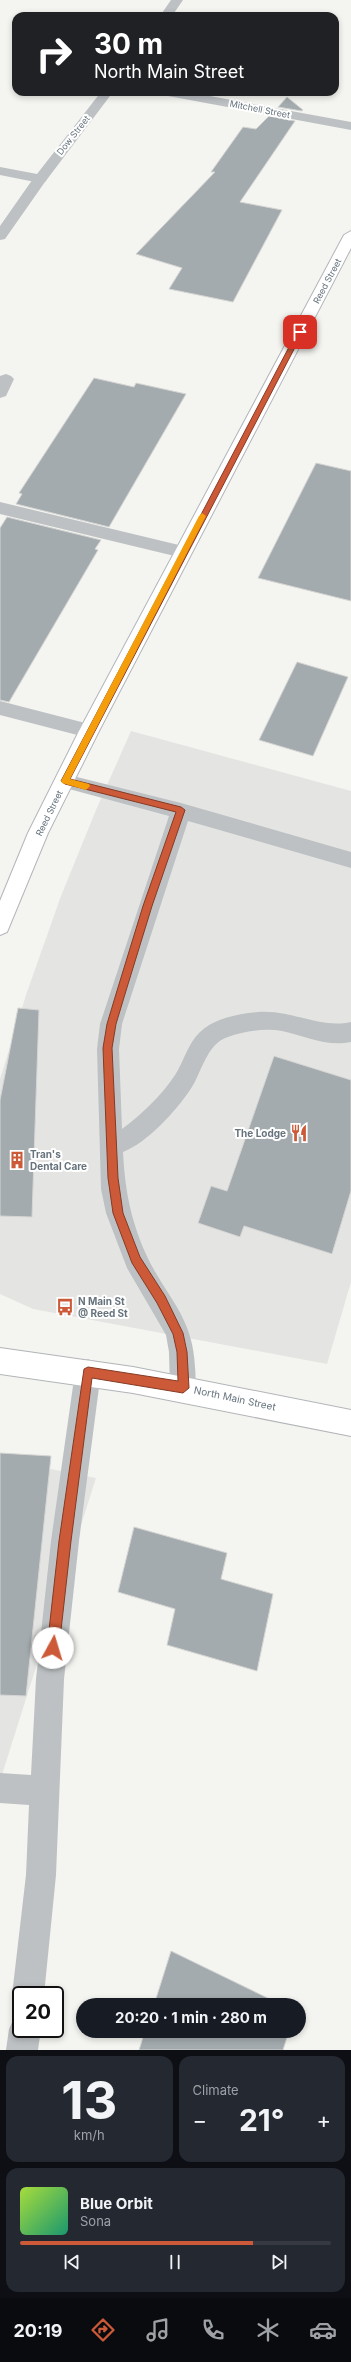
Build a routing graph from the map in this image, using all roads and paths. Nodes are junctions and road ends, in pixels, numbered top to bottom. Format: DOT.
graph roads {
  1 [pos="178,0"];
  2 [pos="169,12"];
  3 [pos="104,96"];
  4 [pos="190,96"];
  5 [pos="351,126"];
  6 [pos="0,171"];
  7 [pos="40,179"];
  8 [pos="351,235"];
  9 [pos="0,236"];
  10 [pos="0,508"];
  11 [pos="183,552"];
  12 [pos="0,708"];
  13 [pos="90,731"];
  14 [pos="65,781"];
  15 [pos="181,810"];
  16 [pos="351,860"];
  17 [pos="0,926"];
  18 [pos="351,1032"];
  19 [pos="111,1144"];
  20 [pos="0,1361"];
  21 [pos="88,1372"];
  22 [pos="183,1388"];
  23 [pos="351,1423"];
  24 [pos="0,1788"];
  25 [pos="45,1791"];
  26 [pos="29,1986"];
  27 [pos="24,2038"];
  28 [pos="22,2050"];
  1 -- 2 [label="street"];
  3 -- 7 [label="street, Dow Street"];
  4 -- 5 [label="street, Mitchell Street"];
  6 -- 7 [label="street"];
  7 -- 9 [label="street, Dow Street"];
  8 -- 11 [label="main road, Reed Street"];
  10 -- 11 [label="street"];
  11 -- 13 [label="main road, Reed Street"];
  12 -- 13 [label="street"];
  13 -- 14 [label="main road, Reed Street"];
  14 -- 15 [label="street"];
  14 -- 17 [label="main road, Reed Street"];
  15 -- 16 [label="street"];
  15 -- 19 [label="street"];
  18 -- 19 [label="street"];
  19 -- 22 [label="street"];
  20 -- 21 [label="main road, North Main Street"];
  21 -- 22 [label="main road, North Main Street"];
  21 -- 25 [label="street"];
  22 -- 23 [label="main road, North Main Street"];
  24 -- 25 [label="street"];
  25 -- 26 [label="street"];
  27 -- 28 [label="street"];
}
